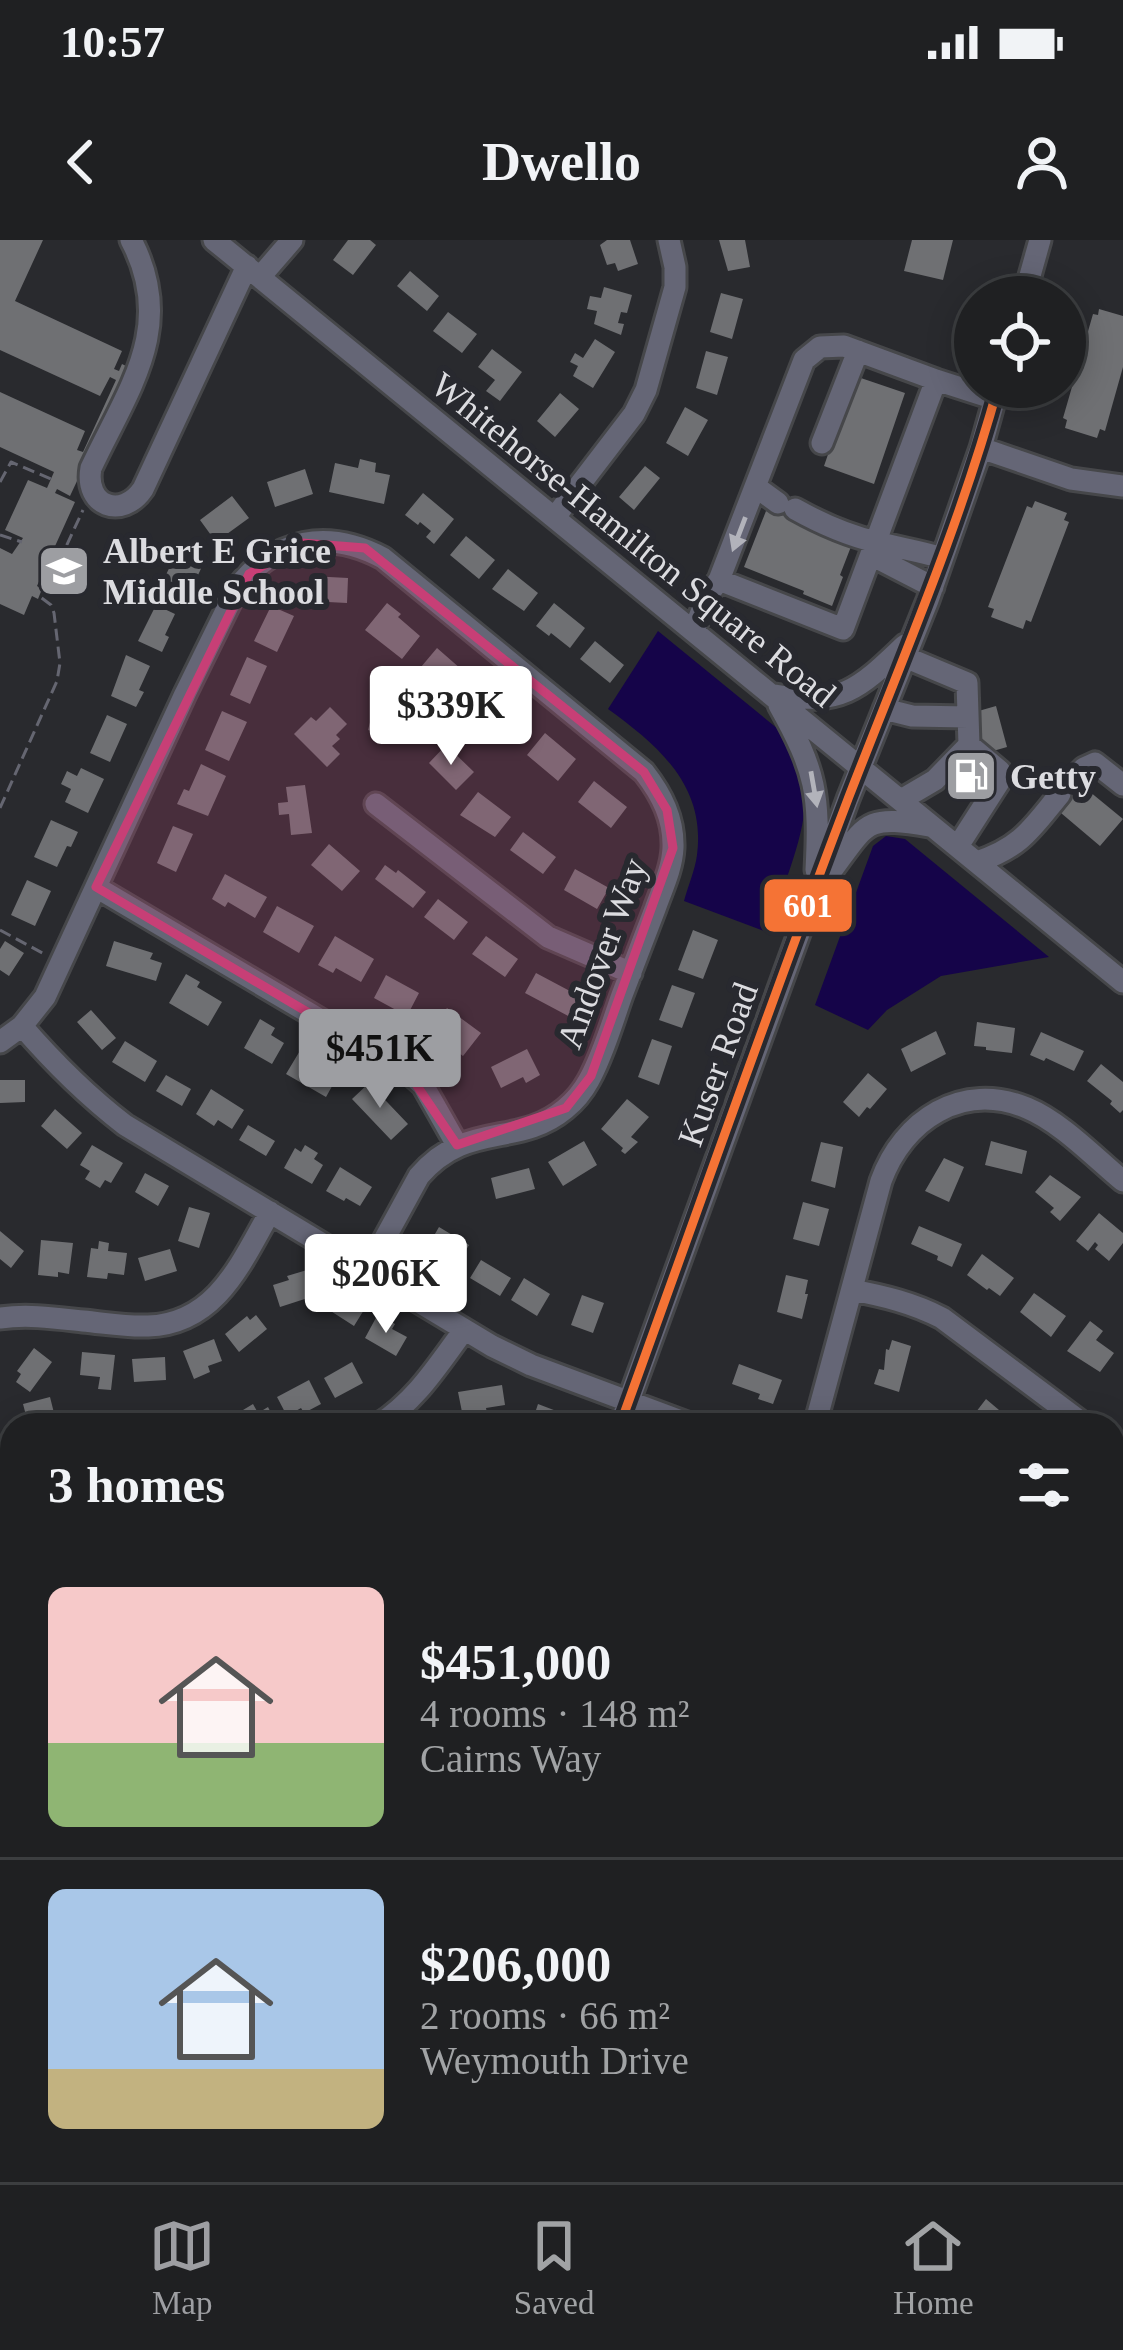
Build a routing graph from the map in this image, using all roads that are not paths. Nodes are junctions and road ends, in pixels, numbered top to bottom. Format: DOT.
graph roads {
  1 [pos="131,240"];
  2 [pos="214,240"];
  3 [pos="292,240"];
  4 [pos="669,240"];
  5 [pos="1040,240"];
  6 [pos="254,272"];
  7 [pos="1030,276"];
  8 [pos="858,351"];
  9 [pos="936,380"];
  10 [pos="954,384"];
  11 [pos="993,408"];
  12 [pos="823,443"];
  13 [pos="981,448"];
  14 [pos="1123,486"];
  15 [pos="757,487"];
  16 [pos="555,518"];
  17 [pos="873,549"];
  18 [pos="942,559"];
  19 [pos="719,580"];
  20 [pos="933,586"];
  21 [pos="694,630"];
  22 [pos="910,646"];
  23 [pos="772,694"];
  24 [pos="884,710"];
  25 [pos="968,717"];
  26 [pos="969,745"];
  27 [pos="861,767"];
  28 [pos="1123,785"];
  29 [pos="901,800"];
  30 [pos="376,804"];
  31 [pos="934,826"];
  32 [pos="958,846"];
  33 [pos="977,862"];
  34 [pos="96,887"];
  35 [pos="814,893"];
  36 [pos="631,974"];
  37 [pos="1123,982"];
  38 [pos="22,1026"];
  39 [pos="0,1042"];
  40 [pos="457,1145"];
  41 [pos="1123,1181"];
  42 [pos="269,1212"];
  43 [pos="367,1271"];
  44 [pos="852,1290"];
  45 [pos="0,1318"];
  46 [pos="464,1330"];
  47 [pos="628,1403"];
  48 [pos="396,1413"];
  49 [pos="624,1413"];
  50 [pos="657,1413"];
  51 [pos="818,1413"];
  52 [pos="1069,1413"];
  1 -- 6 [label="street"];
  2 -- 6 [label="street, Whitehorse-Hamilton Square Road"];
  3 -- 6 [label="street"];
  4 -- 16 [label="street"];
  5 -- 7 [label="street"];
  6 -- 16 [label="street, Whitehorse-Hamilton Square Road"];
  8 -- 9 [label="street"];
  8 -- 12 [label="street"];
  8 -- 15 [label="street"];
  9 -- 10 [label="street"];
  9 -- 17 [label="street"];
  11 -- 13 [label="street, Kuser Road"];
  13 -- 14 [label="street"];
  13 -- 18 [label="street, Kuser Road"];
  15 -- 17 [label="street"];
  15 -- 19 [label="street, one-way"];
  16 -- 21 [label="street, Whitehorse-Hamilton Square Road"];
  17 -- 18 [label="street"];
  17 -- 19 [label="street"];
  17 -- 20 [label="street"];
  18 -- 20 [label="street, Kuser Road"];
  19 -- 21 [label="street"];
  20 -- 22 [label="street, Kuser Road"];
  21 -- 23 [label="street, Whitehorse-Hamilton Square Road"];
  22 -- 23 [label="street"];
  22 -- 24 [label="street, Kuser Road"];
  22 -- 25 [label="street"];
  23 -- 27 [label="street, Whitehorse-Hamilton Square Road"];
  23 -- 35 [label="street, one-way"];
  24 -- 25 [label="street"];
  24 -- 27 [label="street, Kuser Road"];
  25 -- 26 [label="street"];
  26 -- 29 [label="street"];
  26 -- 32 [label="street"];
  27 -- 29 [label="street, Whitehorse-Hamilton Square Road"];
  27 -- 35 [label="street, Kuser Road"];
  28 -- 33 [label="street"];
  29 -- 31 [label="street, Whitehorse-Hamilton Square Road"];
  30 -- 36 [label="street"];
  31 -- 32 [label="street, Whitehorse-Hamilton Square Road"];
  31 -- 35 [label="street"];
  32 -- 33 [label="street, Whitehorse-Hamilton Square Road"];
  33 -- 37 [label="street, Whitehorse-Hamilton Square Road"];
  34 -- 36 [label="street, Andover Way"];
  34 -- 38 [label="street, Andover Way"];
  34 -- 40 [label="street"];
  35 -- 47 [label="street, Kuser Road"];
  36 -- 40 [label="street, Andover Way"];
  38 -- 39 [label="street, Andover Way"];
  38 -- 42 [label="street"];
  40 -- 43 [label="street, Andover Way"];
  41 -- 44 [label="street"];
  42 -- 43 [label="street"];
  42 -- 45 [label="street"];
  43 -- 46 [label="street"];
  44 -- 51 [label="street"];
  44 -- 52 [label="street"];
  46 -- 47 [label="street"];
  46 -- 48 [label="street"];
  47 -- 49 [label="street, Kuser Road"];
  47 -- 50 [label="street"];
}
